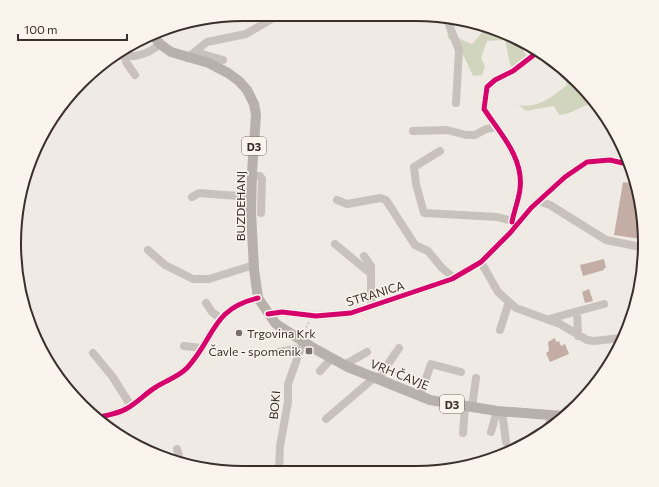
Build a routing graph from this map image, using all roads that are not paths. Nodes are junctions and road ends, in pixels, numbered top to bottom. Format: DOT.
graph roads {
  1 [pos="268,21"];
  2 [pos="449,24"];
  3 [pos="156,39"];
  4 [pos="160,44"];
  5 [pos="534,55"];
  6 [pos="123,56"];
  7 [pos="126,57"];
  8 [pos="191,59"];
  9 [pos="223,60"];
  10 [pos="135,74"];
  11 [pos="456,103"];
  12 [pos="496,127"];
  13 [pos="413,131"];
  14 [pos="440,151"];
  15 [pos="622,161"];
  16 [pos="252,176"];
  17 [pos="192,197"];
  18 [pos="251,197"];
  19 [pos="337,200"];
  20 [pos="538,201"];
  21 [pos="261,213"];
  22 [pos="516,222"];
  23 [pos="335,244"];
  24 [pos="638,246"];
  25 [pos="148,250"];
  26 [pos="364,256"];
  27 [pos="480,262"];
  28 [pos="254,265"];
  29 [pos="370,273"];
  30 [pos="454,278"];
  31 [pos="258,298"];
  32 [pos="509,302"];
  33 [pos="206,303"];
  34 [pos="604,304"];
  35 [pos="371,306"];
  36 [pos="577,312"];
  37 [pos="268,314"];
  38 [pos="220,318"];
  39 [pos="549,319"];
  40 [pos="500,330"];
  41 [pos="578,336"];
  42 [pos="617,338"];
  43 [pos="302,340"];
  44 [pos="184,346"];
  45 [pos="201,348"];
  46 [pos="399,348"];
  47 [pos="279,352"];
  48 [pos="366,352"];
  49 [pos="93,353"];
  50 [pos="332,358"];
  51 [pos="344,365"];
  52 [pos="320,371"];
  53 [pos="461,372"];
  54 [pos="376,378"];
  55 [pos="476,378"];
  56 [pos="420,396"];
  57 [pos="131,406"];
  58 [pos="468,407"];
  59 [pos="499,411"];
  60 [pos="550,415"];
  61 [pos="103,416"];
  62 [pos="556,416"];
  63 [pos="326,419"];
  64 [pos="550,421"];
  65 [pos="491,432"];
  66 [pos="463,433"];
  67 [pos="506,442"];
  68 [pos="177,449"];
  69 [pos="178,456"];
  70 [pos="279,466"];
  1 -- 8 [label="street"];
  2 -- 11 [label="street"];
  3 -- 4 [label="main road, BUZDEHANJ / D3"];
  4 -- 7 [label="street"];
  4 -- 8 [label="main road, BUZDEHANJ / D3"];
  5 -- 12 [label="street"];
  6 -- 7 [label="street"];
  7 -- 10 [label="street"];
  8 -- 9 [label="street"];
  8 -- 16 [label="main road, BUZDEHANJ / D3"];
  12 -- 13 [label="street"];
  12 -- 22 [label="street"];
  14 -- 22 [label="street"];
  15 -- 20 [label="street, STRANICA"];
  16 -- 18 [label="main road, BUZDEHANJ / D3"];
  16 -- 21 [label="street"];
  17 -- 18 [label="street"];
  18 -- 28 [label="main road, BUZDEHANJ / D3"];
  19 -- 30 [label="street"];
  20 -- 22 [label="street, STRANICA"];
  20 -- 24 [label="street"];
  22 -- 27 [label="street, STRANICA"];
  23 -- 29 [label="street"];
  25 -- 28 [label="street"];
  26 -- 29 [label="street"];
  27 -- 30 [label="street, STRANICA"];
  27 -- 32 [label="street"];
  28 -- 31 [label="main road, BUZDEHANJ / D3"];
  29 -- 35 [label="street"];
  30 -- 35 [label="street, STRANICA"];
  31 -- 37 [label="main road, BUZDEHANJ / D3"];
  31 -- 38 [label="street"];
  32 -- 39 [label="street"];
  32 -- 40 [label="street"];
  33 -- 38 [label="street"];
  34 -- 36 [label="street"];
  35 -- 37 [label="street, STRANICA"];
  36 -- 39 [label="street"];
  36 -- 41 [label="street"];
  37 -- 43 [label="main road, VRH ČAVJE / D3"];
  38 -- 45 [label="street"];
  39 -- 41 [label="street"];
  41 -- 42 [label="street"];
  43 -- 47 [label="street"];
  43 -- 50 [label="main road, VRH ČAVJE / D3"];
  43 -- 70 [label="street, BOKI"];
  44 -- 45 [label="street"];
  45 -- 57 [label="street"];
  46 -- 54 [label="street"];
  48 -- 51 [label="street"];
  49 -- 57 [label="street"];
  50 -- 51 [label="main road, VRH ČAVJE / D3"];
  50 -- 52 [label="street"];
  51 -- 54 [label="main road, VRH ČAVJE / D3"];
  53 -- 56 [label="street"];
  54 -- 56 [label="main road, VRH ČAVJE / D3"];
  54 -- 63 [label="street"];
  55 -- 58 [label="street"];
  56 -- 58 [label="main road, VRH ČAVJE / D3"];
  57 -- 61 [label="street"];
  58 -- 59 [label="main road, VRH ČAVJE / D3"];
  58 -- 66 [label="street"];
  59 -- 60 [label="main road, VRH ČAVJE / D3"];
  59 -- 65 [label="street"];
  59 -- 67 [label="street"];
  60 -- 62 [label="main road, VRH ČAVJE / D3"];
  60 -- 64 [label="street"];
  68 -- 69 [label="street"];
}
